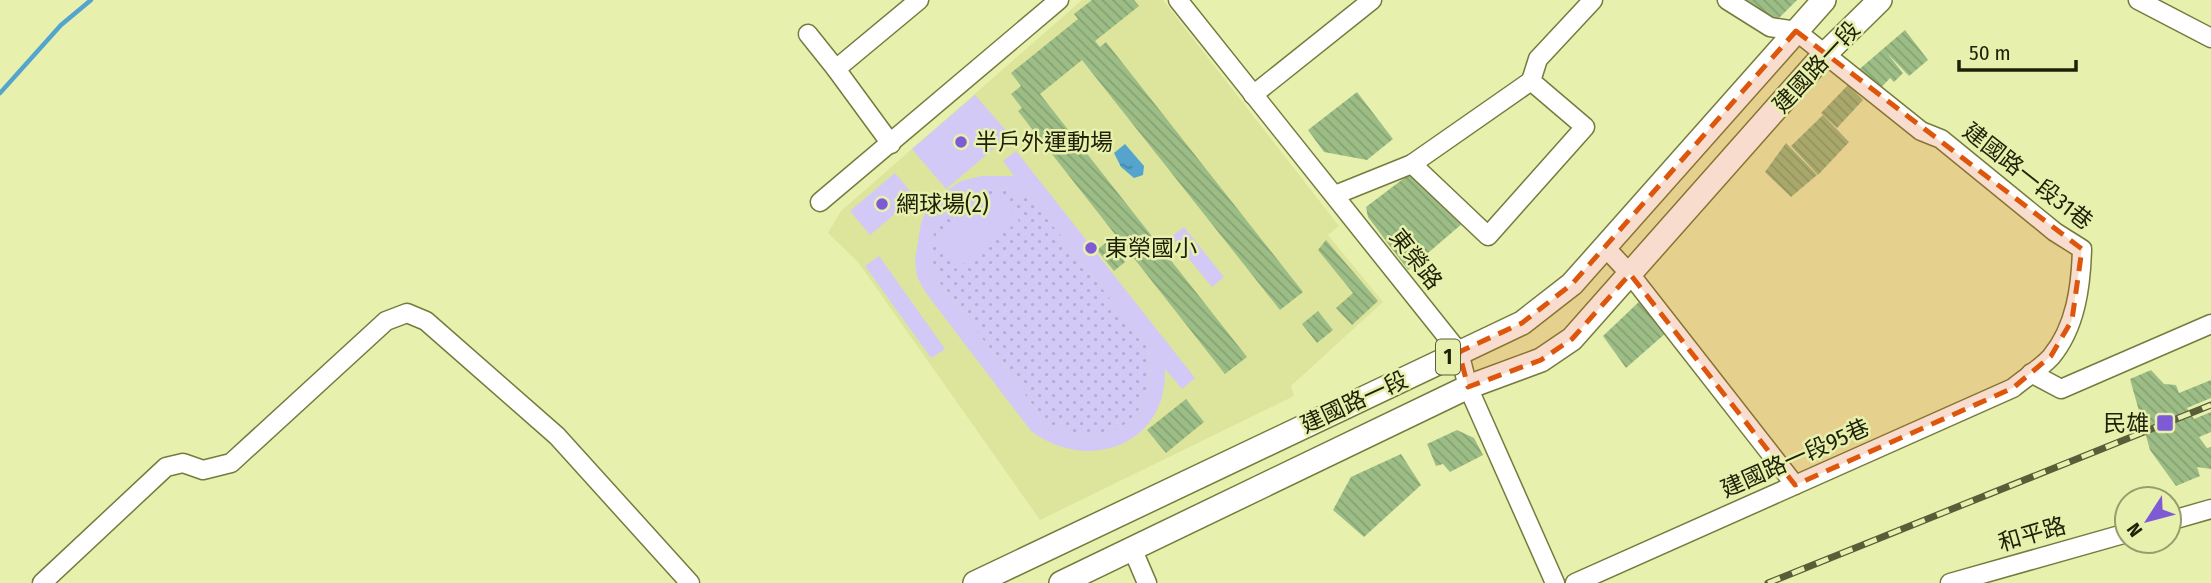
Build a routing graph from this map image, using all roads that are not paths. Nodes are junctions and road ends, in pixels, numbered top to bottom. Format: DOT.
graph roads {
  1 [pos="919,0"];
  2 [pos="1059,0"];
  3 [pos="1178,0"];
  4 [pos="1372,0"];
  5 [pos="1593,0"];
  6 [pos="1727,0"];
  7 [pos="1824,0"];
  8 [pos="1880,0"];
  9 [pos="2138,0"];
  10 [pos="807,34"];
  11 [pos="2211,38"];
  12 [pos="1810,42"];
  13 [pos="836,69"];
  14 [pos="1531,81"];
  15 [pos="1253,95"];
  16 [pos="891,144"];
  17 [pos="1412,164"];
  18 [pos="1335,195"];
  19 [pos="820,202"];
  20 [pos="1605,247"];
  21 [pos="1630,274"];
  22 [pos="2211,324"];
  23 [pos="1458,352"];
  24 [pos="2031,373"];
  25 [pos="1468,387"];
  26 [pos="1796,485"];
  27 [pos="2211,509"];
  28 [pos="2183,517"];
  29 [pos="2113,537"];
  30 [pos="1132,548"];
  31 [pos="42,583"];
  32 [pos="690,583"];
  33 [pos="975,583"];
  34 [pos="1061,583"];
  35 [pos="1147,583"];
  36 [pos="1555,583"];
  37 [pos="1576,583"];
  38 [pos="1950,583"];
  1 -- 13 [label="street"];
  2 -- 16 [label="street"];
  3 -- 15 [label="street, 東榮路"];
  4 -- 15 [label="street"];
  5 -- 14 [label="street"];
  6 -- 12 [label="street"];
  7 -- 12 [label="main road, 建國路一段 / 1"];
  8 -- 12 [label="main road, 建國路一段 / 1"];
  9 -- 11 [label="street"];
  10 -- 13 [label="street"];
  12 -- 20 [label="main road, 建國路一段 / 1"];
  12 -- 21 [label="main road, 建國路一段 / 1"];
  12 -- 24 [label="street, 建國路一段31巷"];
  13 -- 16 [label="street"];
  14 -- 17 [label="street"];
  14 -- 17 [label="street"];
  15 -- 18 [label="street, 東榮路"];
  16 -- 19 [label="street"];
  17 -- 18 [label="street"];
  18 -- 23 [label="street, 東榮路"];
  20 -- 21 [label="street"];
  20 -- 23 [label="main road, 建國路一段 / 1"];
  21 -- 25 [label="main road, 建國路一段 / 1"];
  21 -- 26 [label="street"];
  22 -- 24 [label="street"];
  23 -- 25 [label="street, 東榮路"];
  23 -- 33 [label="main road, 建國路一段 / 1"];
  24 -- 26 [label="street, 建國路一段95巷"];
  25 -- 30 [label="main road, 建國路一段 / 1"];
  25 -- 36 [label="street, 東榮路"];
  26 -- 37 [label="street, 建國路一段95巷"];
  27 -- 28 [label="street"];
  29 -- 38 [label="street, 和平路"];
  30 -- 34 [label="main road, 建國路一段 / 1"];
  30 -- 35 [label="street"];
  31 -- 32 [label="street"];
}
